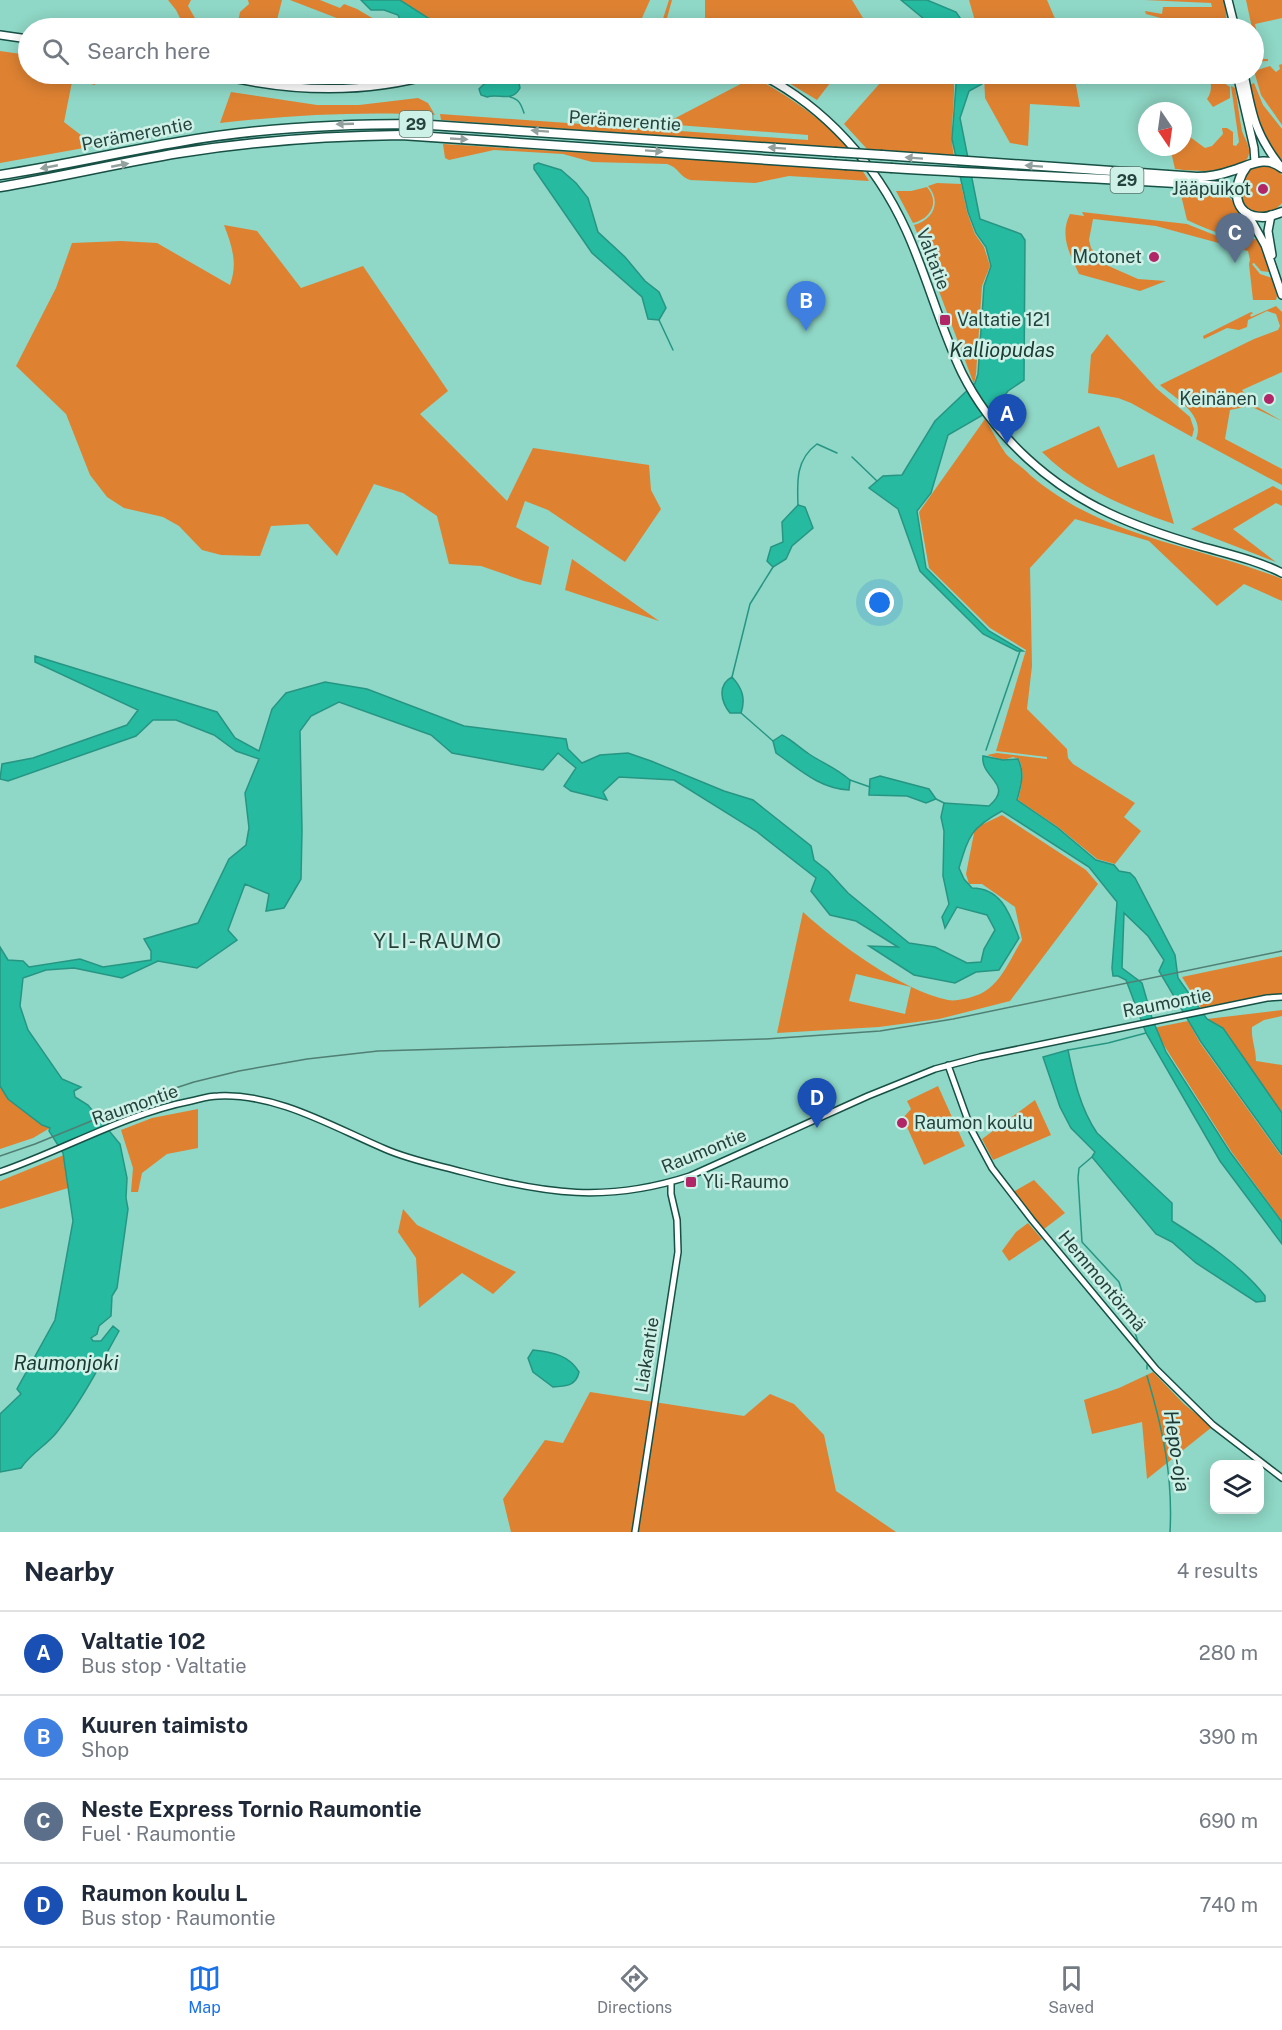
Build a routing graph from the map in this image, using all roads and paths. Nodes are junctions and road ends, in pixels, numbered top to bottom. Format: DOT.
graph roads {
  1 [pos="1228,0"];
  2 [pos="1229,18"];
  3 [pos="1232,18"];
  4 [pos="0,35"];
  5 [pos="18,38"];
  6 [pos="266,84"];
  7 [pos="390,84"];
  8 [pos="778,84"];
  9 [pos="1238,84"];
  10 [pos="1246,84"];
  11 [pos="1252,163"];
  12 [pos="1281,167"];
  13 [pos="0,175"];
  14 [pos="0,186"];
  15 [pos="1236,195"];
  16 [pos="1246,211"];
  17 [pos="1278,212"];
  18 [pos="1275,275"];
  19 [pos="1282,296"];
  20 [pos="1282,573"];
  21 [pos="1282,997"];
  22 [pos="948,1065"];
  23 [pos="0,1172"];
  24 [pos="671,1183"];
  25 [pos="1282,1478"];
  26 [pos="635,1532"];
  1 -- 2 [label="main road"];
  1 -- 3 [label="main road"];
  4 -- 5 [label="main road"];
  6 -- 7 [label="main road"];
  8 -- 20 [label="main road, Valtatie"];
  9 -- 11 [label="main road"];
  10 -- 12 [label="main road"];
  11 -- 12 [label="highway, 29"];
  11 -- 13 [label="highway, Perämerentie / 29, one-way, bridge"];
  11 -- 15 [label="highway"];
  14 -- 15 [label="highway, Perämerentie / 29, one-way, bridge"];
  15 -- 16 [label="highway"];
  16 -- 17 [label="highway"];
  16 -- 18 [label="main road"];
  17 -- 18 [label="main road"];
  18 -- 19 [label="main road"];
  21 -- 22 [label="street, Raumontie"];
  22 -- 24 [label="street, Raumontie"];
  22 -- 25 [label="street, Hemmontörmä"];
  23 -- 24 [label="street, Raumontie"];
  24 -- 26 [label="street, Liakantie"];
}
